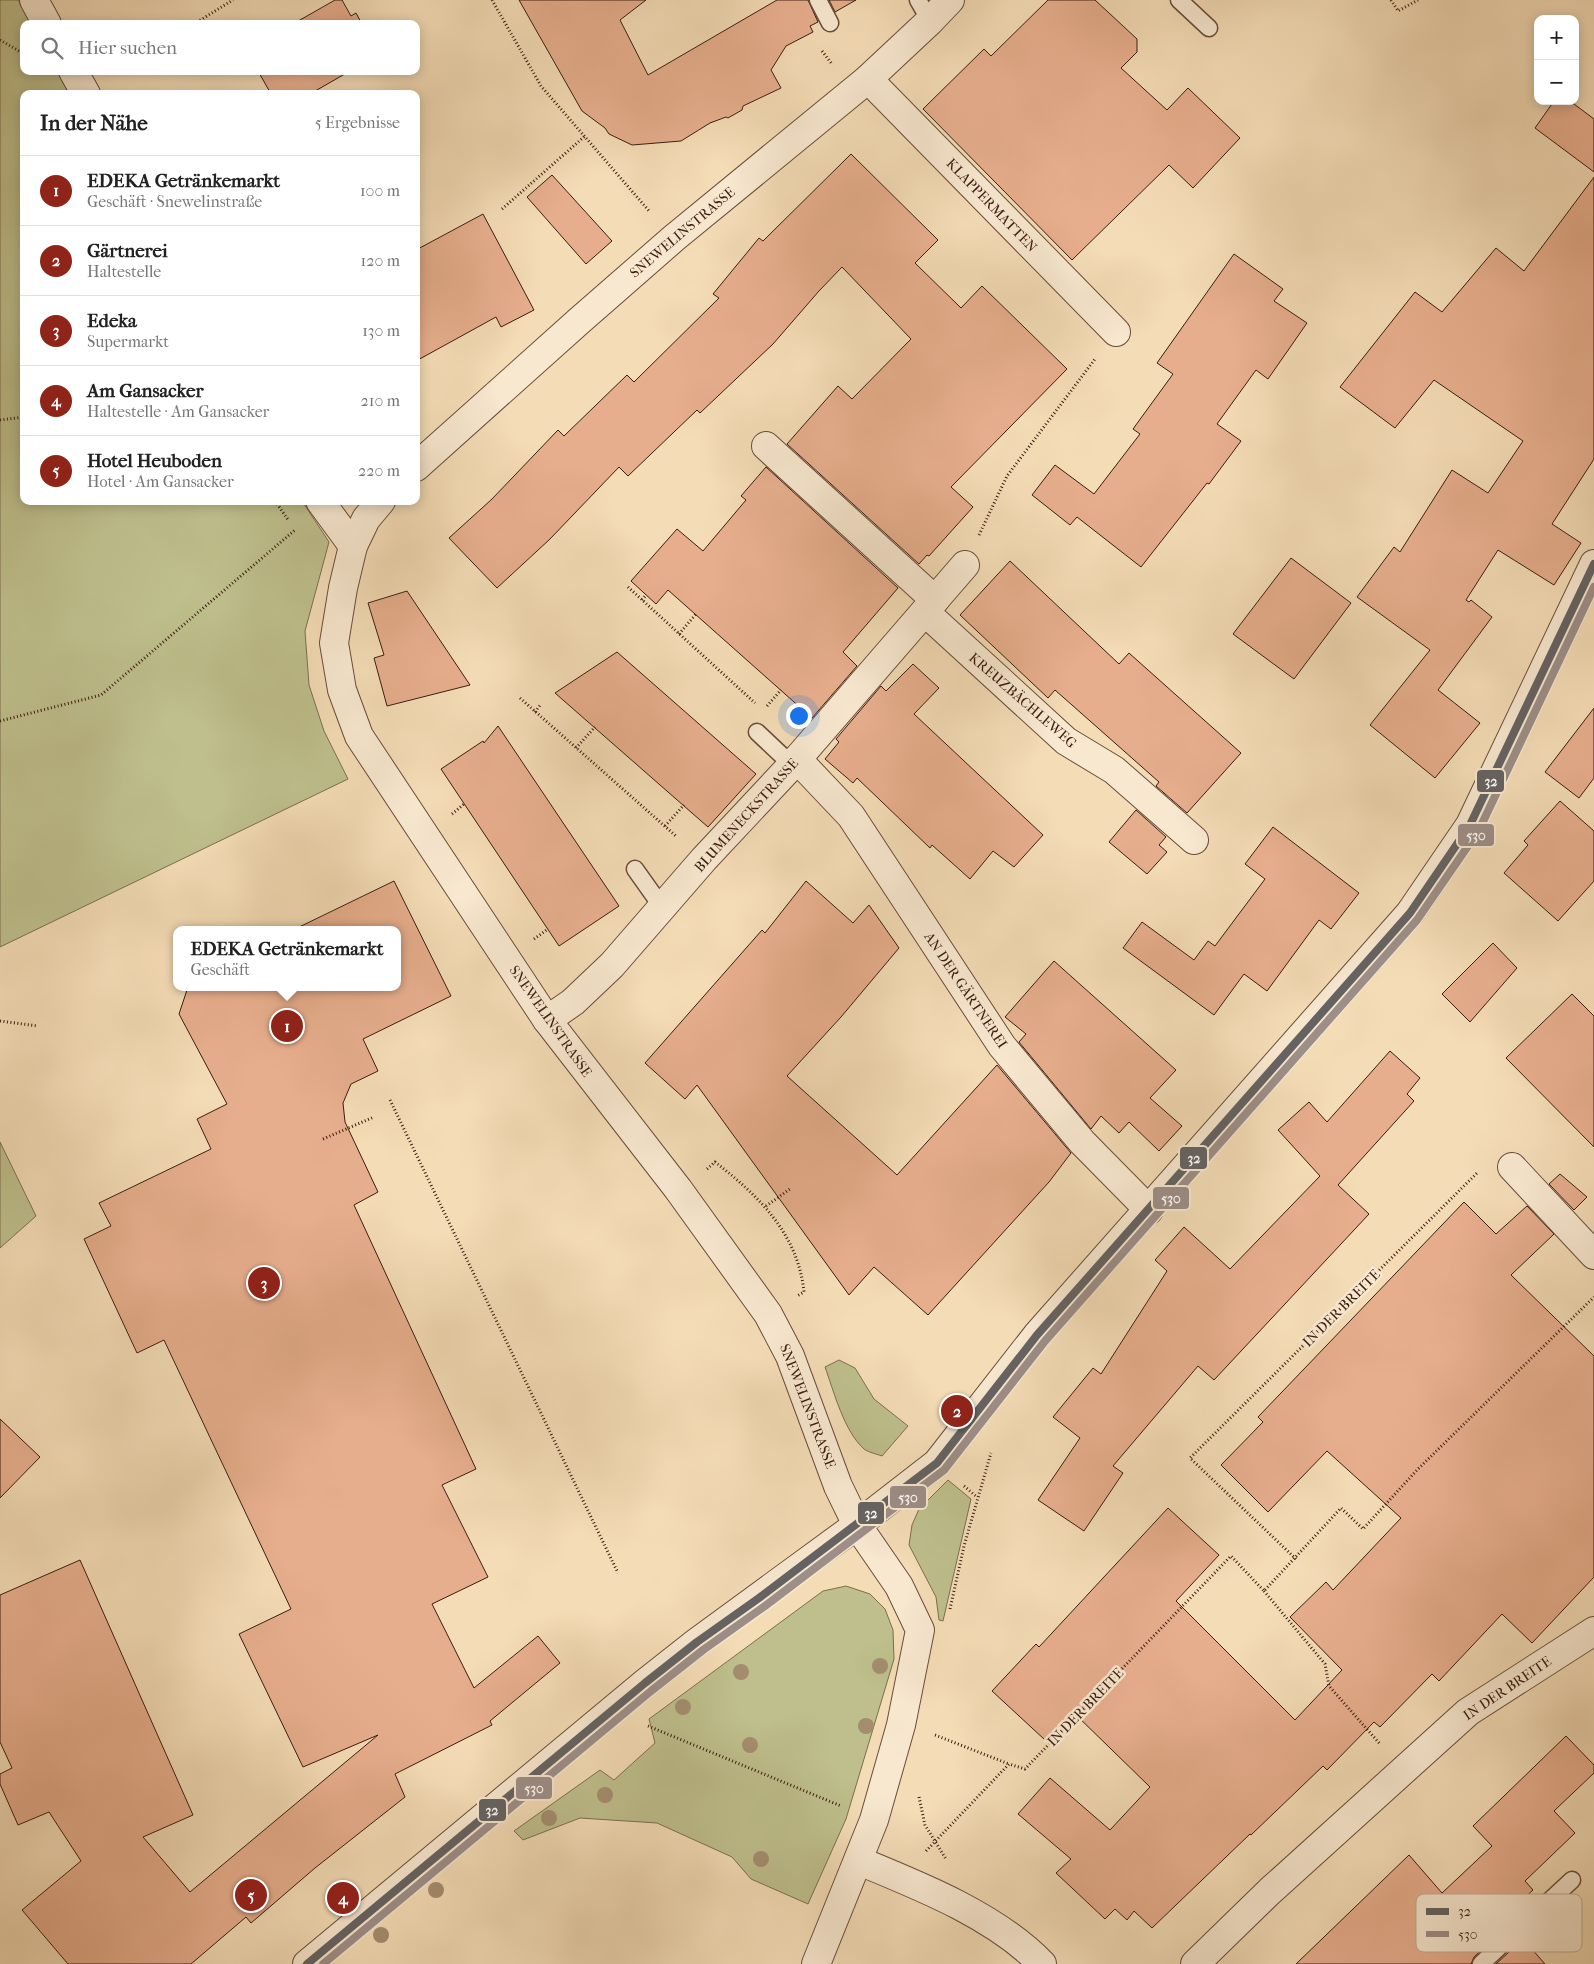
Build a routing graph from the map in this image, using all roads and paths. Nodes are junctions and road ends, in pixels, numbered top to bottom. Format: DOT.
graph roads {
  1 [pos="34,0"];
  2 [pos="233,0"];
  3 [pos="492,0"];
  4 [pos="818,0"];
  5 [pos="950,0"];
  6 [pos="1180,0"];
  7 [pos="1391,0"];
  8 [pos="1418,0"];
  9 [pos="924,11"];
  10 [pos="45,20"];
  11 [pos="200,20"];
  12 [pos="830,23"];
  13 [pos="1209,28"];
  14 [pos="0,40"];
  15 [pos="20,52"];
  16 [pos="75,75"];
  17 [pos="860,86"];
  18 [pos="84,90"];
  19 [pos="585,136"];
  20 [pos="502,209"];
  21 [pos="674,238"];
  22 [pos="1116,332"];
  23 [pos="20,418"];
  24 [pos="0,420"];
  25 [pos="766,446"];
  26 [pos="420,462"];
  27 [pos="323,505"];
  28 [pos="378,505"];
  29 [pos="295,530"];
  30 [pos="353,546"];
  31 [pos="1594,564"];
  32 [pos="965,565"];
  33 [pos="628,587"];
  34 [pos="646,595"];
  35 [pos="642,600"];
  36 [pos="930,606"];
  37 [pos="696,614"];
  38 [pos="679,634"];
  39 [pos="781,690"];
  40 [pos="520,698"];
  41 [pos="541,704"];
  42 [pos="756,704"];
  43 [pos="763,710"];
  44 [pos="535,712"];
  45 [pos="0,721"];
  46 [pos="595,727"];
  47 [pos="757,732"];
  48 [pos="576,748"];
  49 [pos="794,762"];
  50 [pos="684,805"];
  51 [pos="665,826"];
  52 [pos="1194,840"];
  53 [pos="684,842"];
  54 [pos="635,869"];
  55 [pos="662,907"];
  56 [pos="547,1020"];
  57 [pos="0,1021"];
  58 [pos="38,1026"];
  59 [pos="390,1100"];
  60 [pos="374,1116"];
  61 [pos="323,1139"];
  62 [pos="1512,1167"];
  63 [pos="790,1188"];
  64 [pos="678,1190"];
  65 [pos="766,1206"];
  66 [pos="1149,1210"];
  67 [pos="1594,1255"];
  68 [pos="1594,1297"];
  69 [pos="768,1314"];
  70 [pos="969,1424"];
  71 [pos="857,1524"];
  72 [pos="1296,1559"];
  73 [pos="618,1573"];
  74 [pos="1264,1591"];
  75 [pos="920,1630"];
  76 [pos="1594,1631"];
  77 [pos="617,1706"];
  78 [pos="901,1725"];
  79 [pos="1009,1764"];
  80 [pos="1402,1770"];
  81 [pos="919,1794"];
  82 [pos="874,1820"];
  83 [pos="935,1842"];
  84 [pos="858,1860"];
  85 [pos="950,1865"];
  86 [pos="902,1878"];
  87 [pos="1572,1880"];
  88 [pos="1557,1894"];
  89 [pos="1494,1952"];
  90 [pos="308,1964"];
  91 [pos="816,1964"];
  92 [pos="1042,1964"];
  93 [pos="1195,1964"];
  94 [pos="1481,1964"];
  1 -- 10 [label="street"];
  2 -- 11 [label="path"];
  3 -- 19 [label="path"];
  4 -- 12 [label="lane"];
  5 -- 9 [label="street, SNEWELINSTRASSE"];
  6 -- 13 [label="lane"];
  7 -- 8 [label="path"];
  9 -- 17 [label="street, SNEWELINSTRASSE"];
  12 -- 17 [label="path"];
  14 -- 15 [label="path"];
  16 -- 18 [label="street"];
  17 -- 21 [label="street, SNEWELINSTRASSE"];
  17 -- 22 [label="street, KLAPPERMATTEN"];
  19 -- 20 [label="path"];
  19 -- 21 [label="path"];
  21 -- 26 [label="street, SNEWELINSTRASSE"];
  22 -- 32 [label="path"];
  23 -- 24 [label="path"];
  25 -- 36 [label="street"];
  27 -- 30 [label="street"];
  28 -- 30 [label="street, SNEWELINSTRASSE"];
  29 -- 45 [label="path"];
  30 -- 56 [label="street, SNEWELINSTRASSE"];
  31 -- 66 [label="street"];
  32 -- 36 [label="street, BLUMENECKSTRASSE"];
  33 -- 35 [label="path"];
  34 -- 35 [label="path"];
  35 -- 38 [label="path"];
  36 -- 49 [label="street, BLUMENECKSTRASSE"];
  36 -- 52 [label="street, KREUZBÄCHLEWEG"];
  37 -- 38 [label="path"];
  38 -- 42 [label="path"];
  39 -- 43 [label="path"];
  40 -- 44 [label="path"];
  41 -- 44 [label="path"];
  44 -- 48 [label="path"];
  46 -- 48 [label="path"];
  47 -- 49 [label="lane"];
  48 -- 51 [label="path"];
  49 -- 55 [label="street, BLUMENECKSTRASSE"];
  49 -- 66 [label="street, AN DER GÄRTNEREI"];
  50 -- 51 [label="path"];
  51 -- 53 [label="path"];
  54 -- 55 [label="lane"];
  55 -- 56 [label="street, BLUMENECKSTRASSE"];
  56 -- 64 [label="street, SNEWELINSTRASSE"];
  57 -- 58 [label="path"];
  59 -- 73 [label="path"];
  60 -- 61 [label="path"];
  62 -- 67 [label="street"];
  62 -- 72 [label="path, IN DER BREITE"];
  63 -- 65 [label="path"];
  64 -- 65 [label="path"];
  64 -- 69 [label="street, SNEWELINSTRASSE"];
  65 -- 69 [label="path"];
  66 -- 70 [label="street"];
  68 -- 72 [label="path"];
  69 -- 71 [label="street, SNEWELINSTRASSE"];
  70 -- 71 [label="street"];
  70 -- 75 [label="path"];
  71 -- 75 [label="street, SNEWELINSTRASSE"];
  71 -- 77 [label="street"];
  72 -- 74 [label="path"];
  74 -- 79 [label="path, IN DER BREITE"];
  74 -- 80 [label="path, IN DER BREITE"];
  75 -- 78 [label="street"];
  76 -- 80 [label="street, IN DER BREITE"];
  77 -- 82 [label="path"];
  77 -- 90 [label="street"];
  78 -- 79 [label="path"];
  78 -- 82 [label="street"];
  79 -- 83 [label="path"];
  80 -- 93 [label="street, IN DER BREITE"];
  81 -- 83 [label="path"];
  82 -- 84 [label="street"];
  83 -- 85 [label="path"];
  83 -- 86 [label="path"];
  84 -- 86 [label="street"];
  84 -- 91 [label="street"];
  86 -- 92 [label="street"];
  87 -- 88 [label="lane"];
  89 -- 94 [label="lane"];
}
